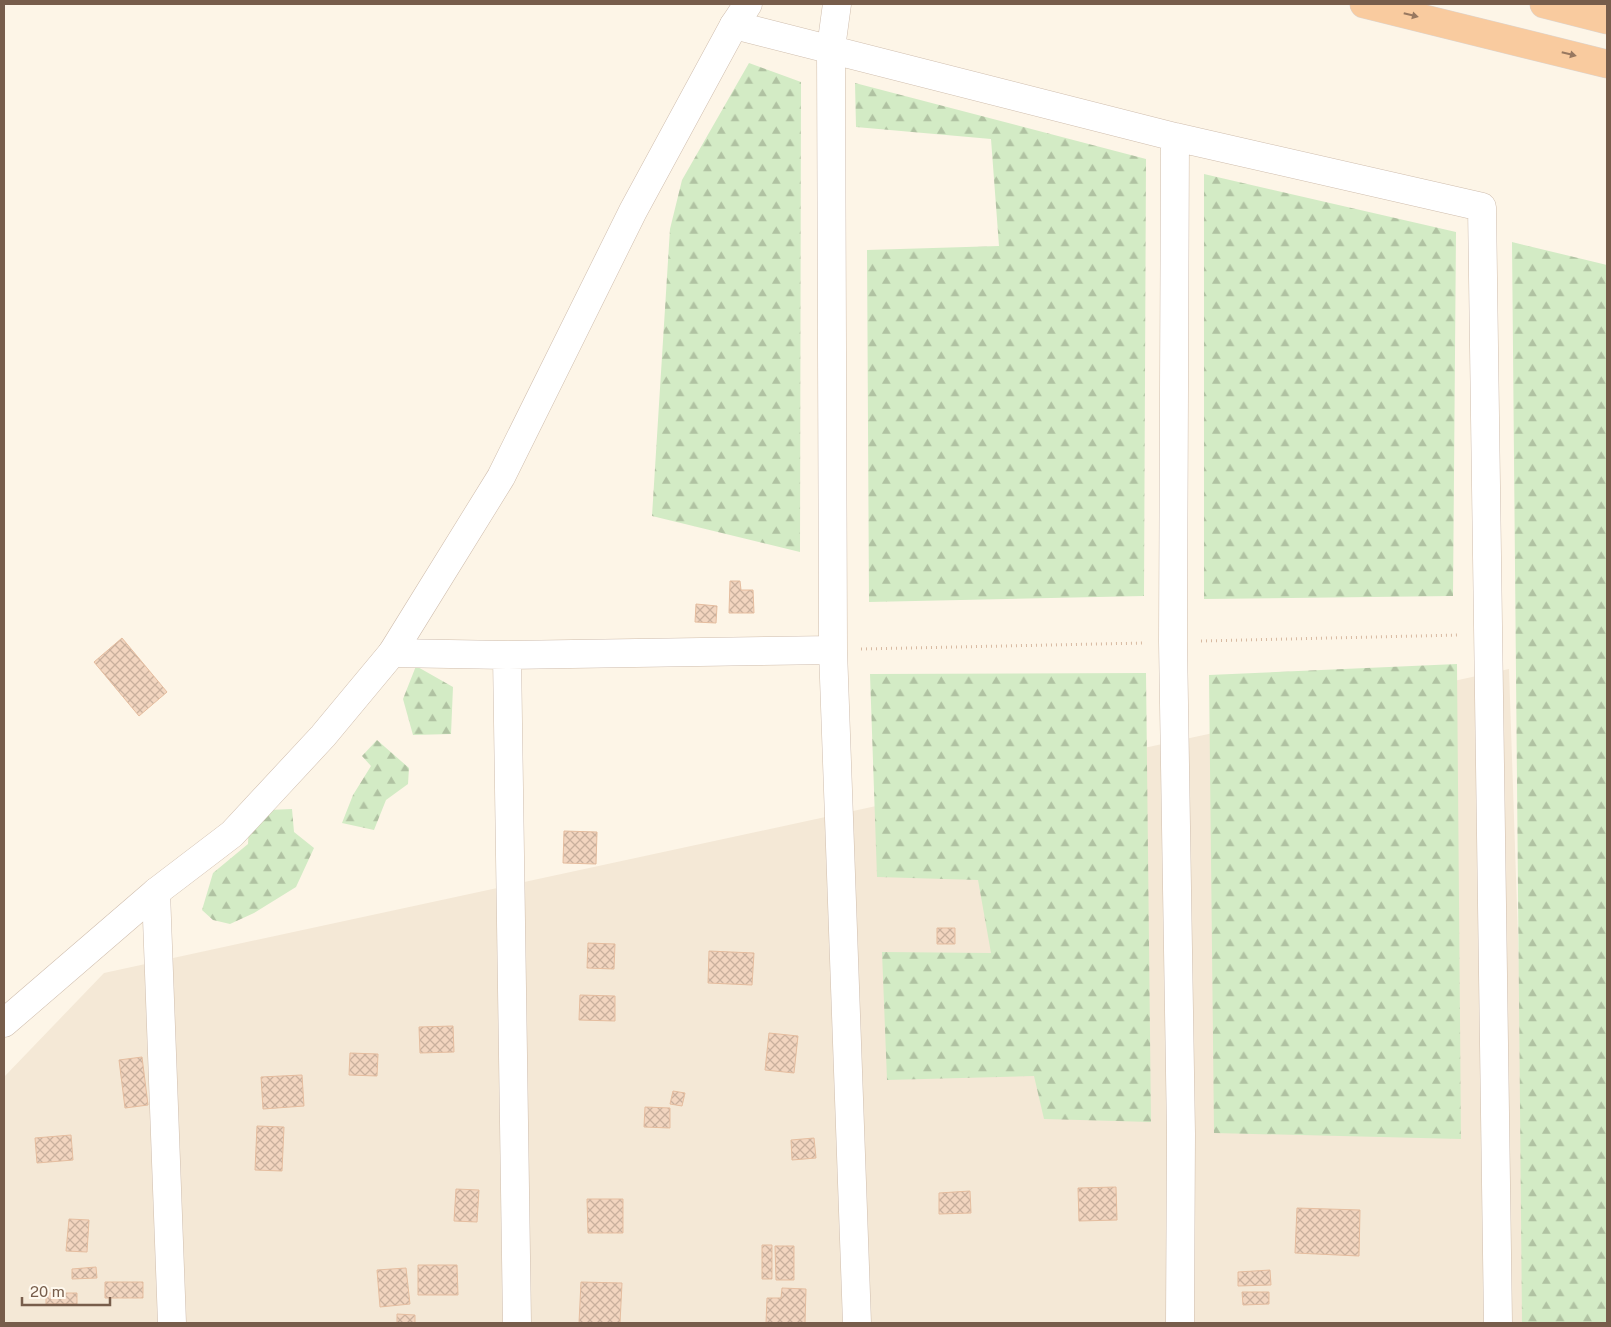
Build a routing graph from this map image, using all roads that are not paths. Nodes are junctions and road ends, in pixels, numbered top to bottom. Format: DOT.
graph roads {
  1 [pos="837,4"];
  2 [pos="1364,4"];
  3 [pos="1544,4"];
  4 [pos="741,14"];
  5 [pos="1607,20"];
  6 [pos="831,48"];
  7 [pos="1607,64"];
  8 [pos="1175,137"];
  9 [pos="833,650"];
  10 [pos="392,653"];
  11 [pos="507,655"];
  12 [pos="156,892"];
  13 [pos="4,1023"];
  14 [pos="172,1323"];
  15 [pos="517,1323"];
  16 [pos="857,1323"];
  17 [pos="1180,1323"];
  18 [pos="1498,1323"];
  1 -- 6 [label="street"];
  2 -- 7 [label="highway, one-way"];
  3 -- 5 [label="highway"];
  4 -- 6 [label="street"];
  4 -- 10 [label="street"];
  6 -- 8 [label="street"];
  6 -- 9 [label="street"];
  8 -- 17 [label="street"];
  8 -- 18 [label="street"];
  9 -- 11 [label="street"];
  9 -- 16 [label="street"];
  10 -- 11 [label="street"];
  10 -- 12 [label="street"];
  11 -- 15 [label="street"];
  12 -- 13 [label="street"];
  12 -- 14 [label="street"];
}
